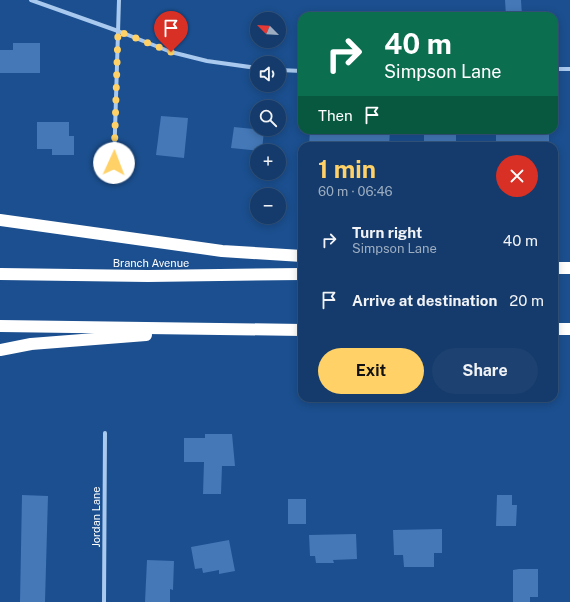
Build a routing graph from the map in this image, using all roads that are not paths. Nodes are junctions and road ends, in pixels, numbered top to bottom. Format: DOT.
graph roads {
  1 [pos="31,0"];
  2 [pos="119,0"];
  3 [pos="118,31"];
  4 [pos="250,67"];
  5 [pos="558,69"];
  6 [pos="570,69"];
  7 [pos="286,70"];
  8 [pos="298,71"];
  9 [pos="114,163"];
  10 [pos="0,220"];
  11 [pos="298,256"];
  12 [pos="558,268"];
  13 [pos="570,268"];
  14 [pos="0,274"];
  15 [pos="298,274"];
  16 [pos="0,326"];
  17 [pos="558,328"];
  18 [pos="225,329"];
  19 [pos="570,329"];
  20 [pos="298,330"];
  21 [pos="0,350"];
  22 [pos="106,433"];
  23 [pos="104,602"];
  1 -- 3 [label="street"];
  2 -- 3 [label="street"];
  3 -- 4 [label="street"];
  3 -- 9 [label="street"];
  5 -- 6 [label="street"];
  7 -- 8 [label="street"];
  10 -- 11 [label="highway"];
  12 -- 13 [label="highway"];
  14 -- 15 [label="highway, Branch Avenue"];
  16 -- 18 [label="highway"];
  17 -- 19 [label="highway"];
  18 -- 20 [label="highway"];
  18 -- 21 [label="highway"];
  22 -- 23 [label="street, Jordan Lane"];
}
